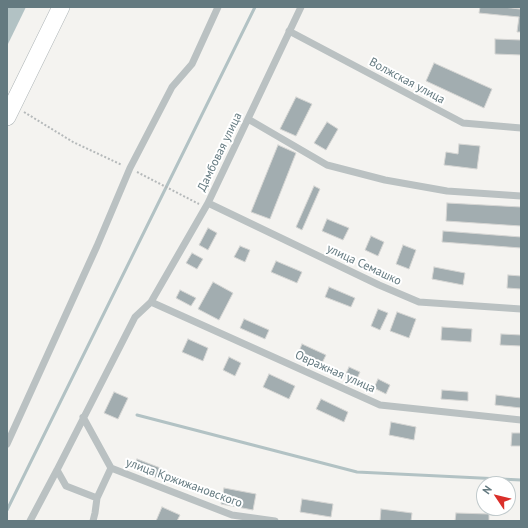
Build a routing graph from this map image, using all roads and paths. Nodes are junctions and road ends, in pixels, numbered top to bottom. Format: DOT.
graph roads {
  1 [pos="61,7"];
  2 [pos="218,7"];
  3 [pos="301,7"];
  4 [pos="289,31"];
  5 [pos="10,111"];
  6 [pos="248,119"];
  7 [pos="521,128"];
  8 [pos="130,168"];
  9 [pos="521,196"];
  10 [pos="207,205"];
  11 [pos="151,302"];
  12 [pos="521,309"];
  13 [pos="84,417"];
  14 [pos="521,420"];
  15 [pos="7,444"];
  16 [pos="111,468"];
  17 [pos="57,470"];
  18 [pos="97,498"];
  19 [pos="30,521"];
  20 [pos="93,521"];
  21 [pos="274,521"];
  1 -- 5 [label="main road"];
  2 -- 8 [label="street"];
  3 -- 4 [label="street, Дамбовая улица"];
  4 -- 6 [label="street, Дамбовая улица"];
  4 -- 7 [label="street, Волжская улица"];
  5 -- 8 [label="path"];
  6 -- 9 [label="street"];
  6 -- 10 [label="street, Дамбовая улица"];
  8 -- 10 [label="path"];
  8 -- 15 [label="street"];
  10 -- 11 [label="street, Дамбовая улица"];
  10 -- 12 [label="street, улица Семашко"];
  11 -- 13 [label="street, Дамбовая улица"];
  11 -- 14 [label="street, Овражная улица"];
  13 -- 16 [label="street"];
  13 -- 17 [label="street, Дамбовая улица"];
  16 -- 18 [label="street"];
  16 -- 21 [label="street, улица Кржижановского"];
  17 -- 18 [label="street"];
  17 -- 19 [label="street, Дамбовая улица"];
  18 -- 20 [label="street"];
}
